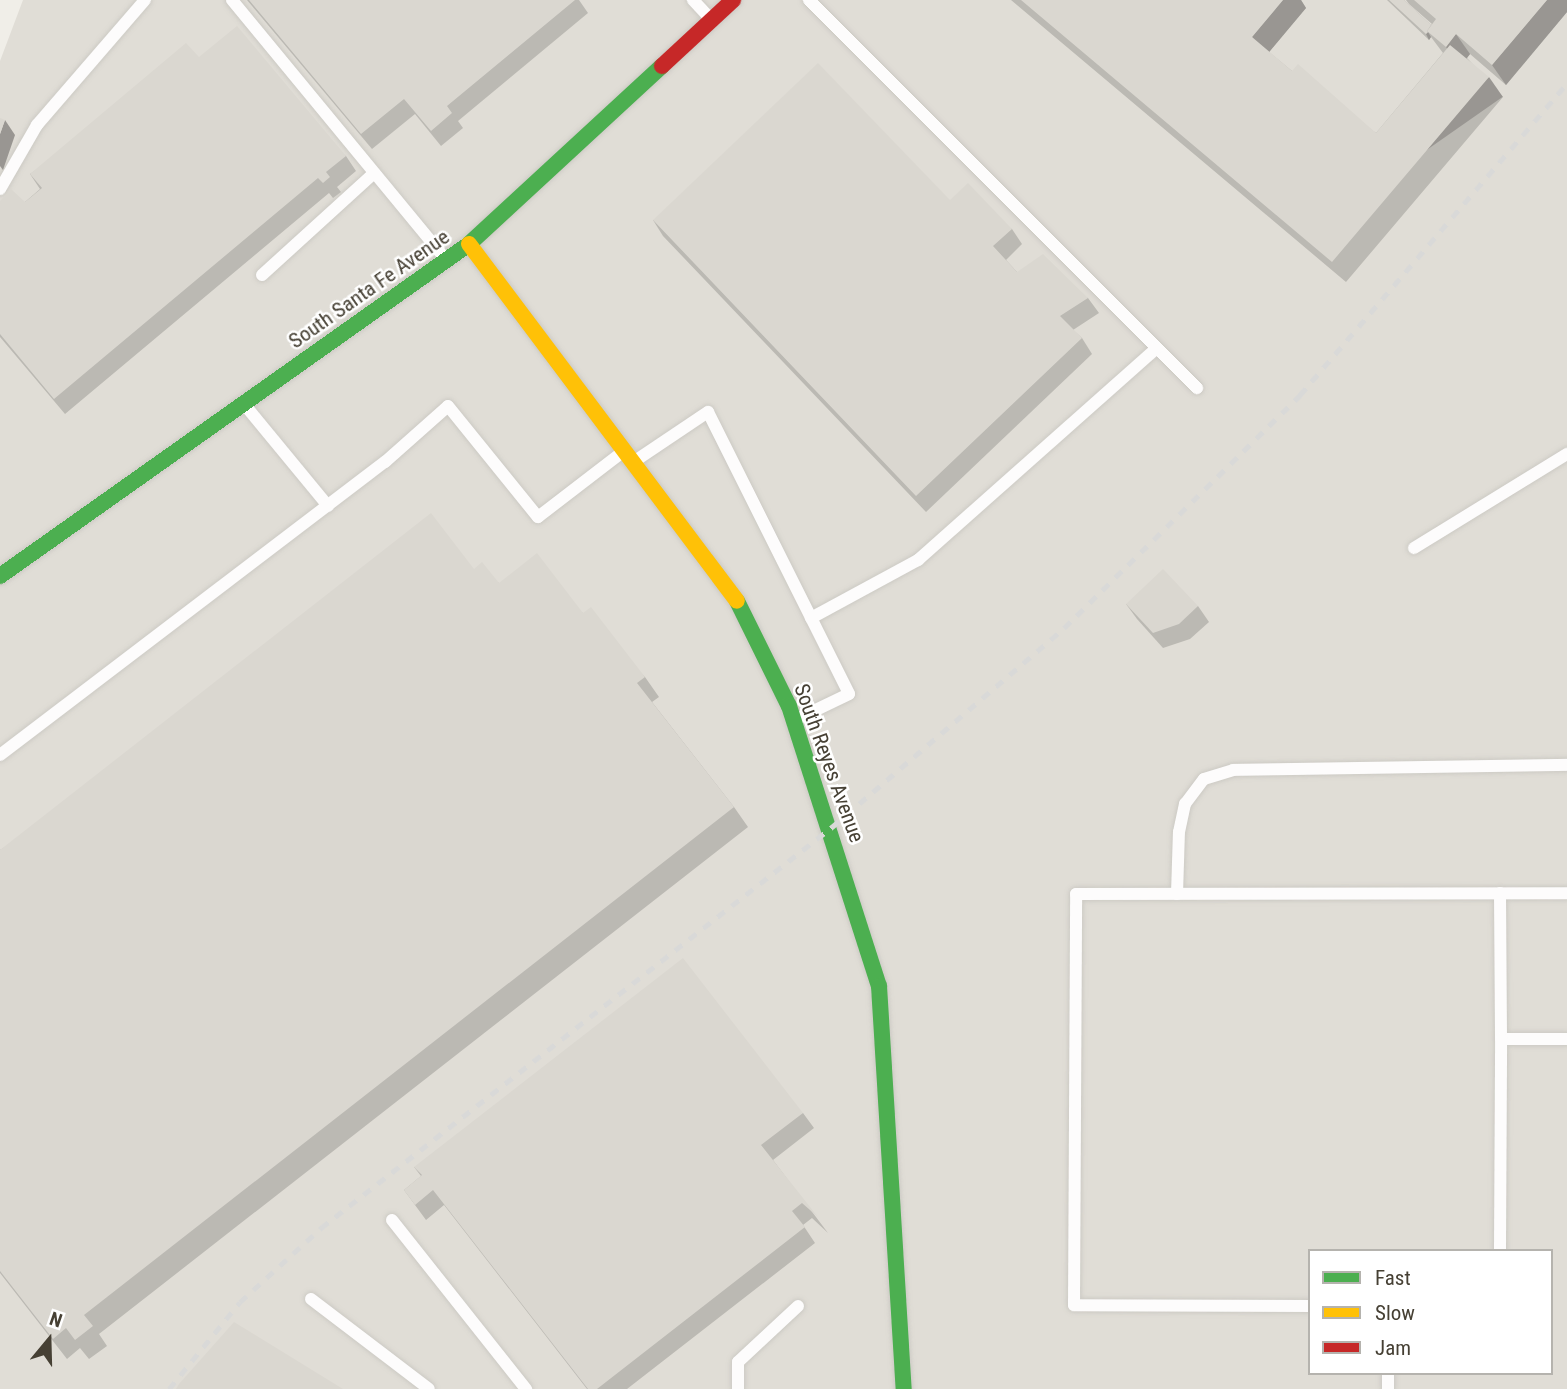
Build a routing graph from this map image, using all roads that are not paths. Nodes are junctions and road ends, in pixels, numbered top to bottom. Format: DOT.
graph roads {
  1 [pos="145,0"];
  2 [pos="232,0"];
  3 [pos="693,0"];
  4 [pos="733,0"];
  5 [pos="809,0"];
  6 [pos="712,21"];
  7 [pos="374,173"];
  8 [pos="0,189"];
  9 [pos="469,244"];
  10 [pos="446,261"];
  11 [pos="262,275"];
  12 [pos="1157,348"];
  13 [pos="1197,388"];
  14 [pos="244,404"];
  15 [pos="1567,454"];
  16 [pos="630,456"];
  17 [pos="328,506"];
  18 [pos="1414,548"];
  19 [pos="0,576"];
  20 [pos="811,618"];
  21 [pos="794,721"];
  22 [pos="0,755"];
  23 [pos="1567,765"];
  24 [pos="1500,893"];
  25 [pos="1567,893"];
  26 [pos="1177,894"];
  27 [pos="1501,1039"];
  28 [pos="1567,1039"];
  29 [pos="392,1220"];
  30 [pos="1500,1249"];
  31 [pos="311,1299"];
  32 [pos="798,1306"];
  33 [pos="1308,1306"];
  34 [pos="429,1389"];
  35 [pos="526,1389"];
  36 [pos="738,1389"];
  37 [pos="904,1389"];
  1 -- 8 [label="lane"];
  2 -- 7 [label="lane"];
  3 -- 6 [label="lane"];
  4 -- 6 [label="street, South Santa Fe Avenue"];
  5 -- 12 [label="lane"];
  6 -- 9 [label="street, South Santa Fe Avenue"];
  7 -- 10 [label="lane"];
  7 -- 11 [label="lane"];
  9 -- 10 [label="street, South Santa Fe Avenue"];
  9 -- 16 [label="street, South Reyes Avenue"];
  10 -- 14 [label="street, South Santa Fe Avenue"];
  12 -- 13 [label="lane"];
  12 -- 20 [label="lane"];
  14 -- 17 [label="lane"];
  14 -- 19 [label="street, South Santa Fe Avenue"];
  15 -- 18 [label="lane"];
  16 -- 17 [label="lane"];
  16 -- 20 [label="lane"];
  16 -- 21 [label="street, South Reyes Avenue"];
  17 -- 22 [label="lane"];
  20 -- 21 [label="lane"];
  21 -- 37 [label="street, South Reyes Avenue"];
  23 -- 26 [label="lane"];
  24 -- 25 [label="lane"];
  24 -- 26 [label="lane"];
  24 -- 27 [label="lane"];
  26 -- 33 [label="lane"];
  27 -- 28 [label="lane"];
  27 -- 30 [label="lane"];
  29 -- 35 [label="lane"];
  31 -- 34 [label="lane"];
  32 -- 36 [label="lane"];
}
